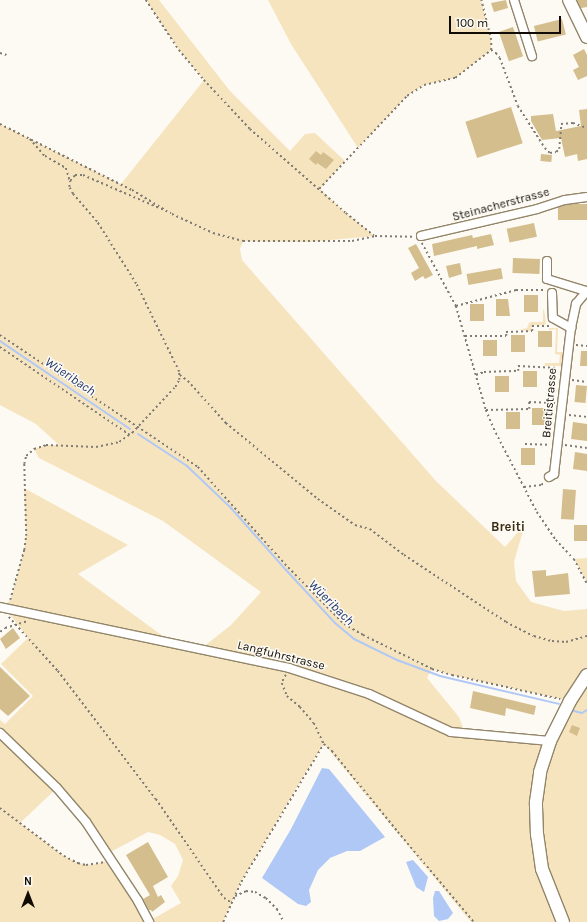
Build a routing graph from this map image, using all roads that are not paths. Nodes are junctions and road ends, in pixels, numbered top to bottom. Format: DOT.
graph roads {
  1 [pos="514,0"];
  2 [pos="569,0"];
  3 [pos="587,37"];
  4 [pos="532,56"];
  5 [pos="587,197"];
  6 [pos="421,236"];
  7 [pos="547,260"];
  8 [pos="587,291"];
  9 [pos="552,293"];
  10 [pos="570,331"];
  11 [pos="549,477"];
  12 [pos="2,607"];
  13 [pos="587,674"];
  14 [pos="0,733"];
  15 [pos="550,741"];
  16 [pos="149,922"];
  17 [pos="563,922"];
  1 -- 4 [label="street"];
  2 -- 3 [label="street"];
  5 -- 6 [label="street, Steinacherstrasse"];
  7 -- 8 [label="street, Breitistrasse"];
  8 -- 10 [label="street, Breitistrasse"];
  9 -- 10 [label="street"];
  10 -- 11 [label="street, Breitistrasse"];
  12 -- 15 [label="street, Langfuhrstrasse"];
  13 -- 15 [label="street"];
  14 -- 16 [label="street"];
  15 -- 17 [label="street"];
}
